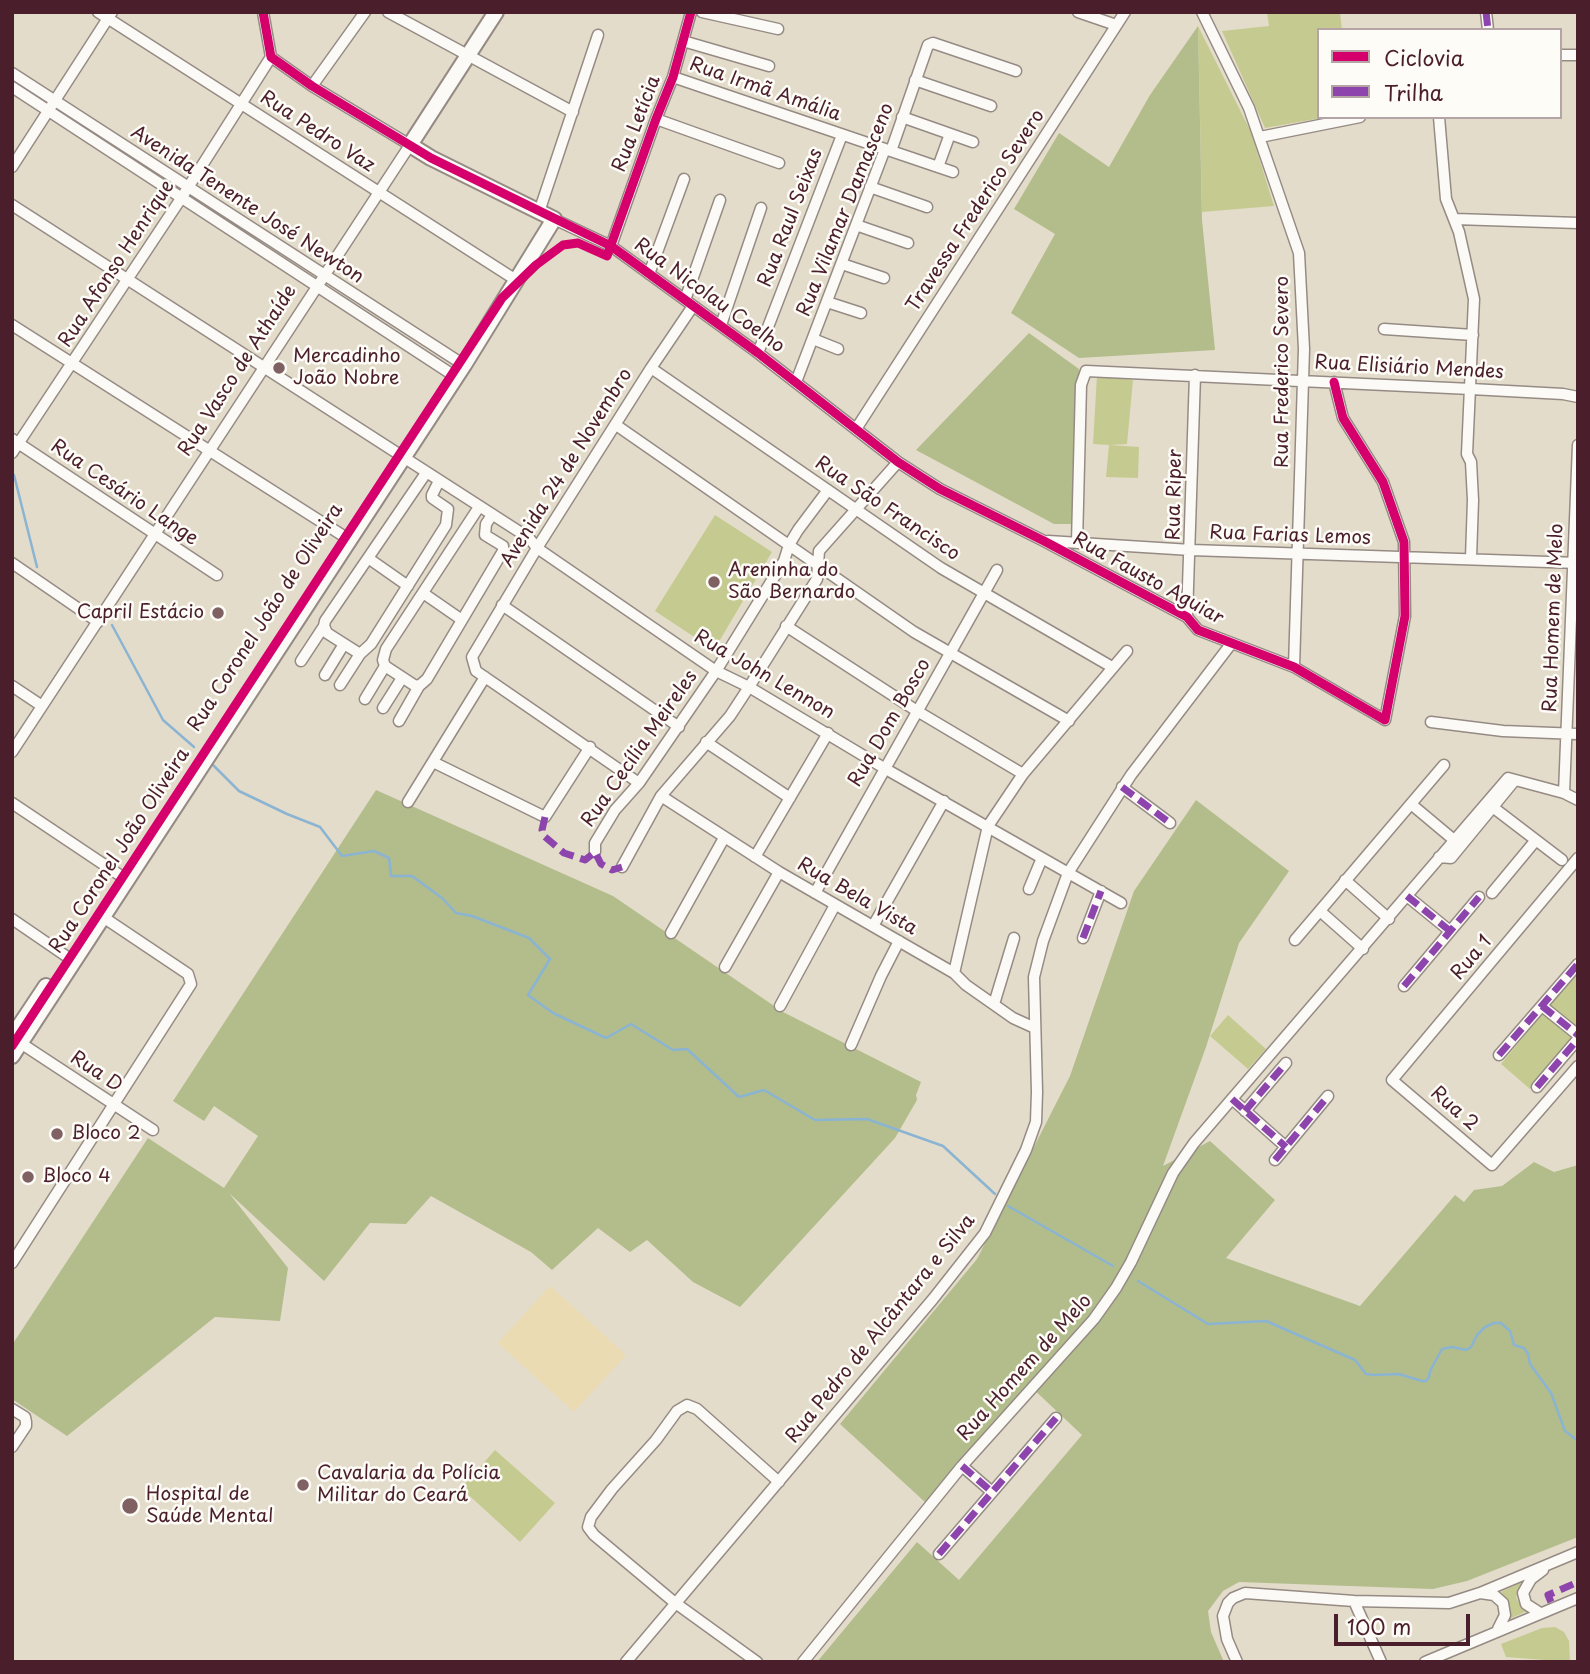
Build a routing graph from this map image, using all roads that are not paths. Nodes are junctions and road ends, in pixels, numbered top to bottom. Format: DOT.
graph roads {
  1 [pos="263,12"];
  2 [pos="365,12"];
  3 [pos="496,12"];
  4 [pos="691,12"];
  5 [pos="702,12"];
  6 [pos="1078,12"];
  7 [pos="1125,12"];
  8 [pos="1202,12"];
  9 [pos="391,13"];
  10 [pos="106,14"];
  11 [pos="1116,25"];
  12 [pos="778,29"];
  13 [pos="598,35"];
  14 [pos="682,41"];
  15 [pos="469,56"];
  16 [pos="271,57"];
  17 [pos="769,66"];
  18 [pos="1016,71"];
  19 [pos="12,73"];
  20 [pos="673,77"];
  21 [pos="915,80"];
  22 [pos="312,86"];
  23 [pos="12,87"];
  24 [pos="54,99"];
  25 [pos="241,103"];
  26 [pos="991,106"];
  27 [pos="47,110"];
  28 [pos="573,112"];
  29 [pos="902,117"];
  30 [pos="656,119"];
  31 [pos="1349,119"];
  32 [pos="1439,119"];
  33 [pos="950,134"];
  34 [pos="842,135"];
  35 [pos="1260,136"];
  36 [pos="973,142"];
  37 [pos="410,145"];
  38 [pos="888,150"];
  39 [pos="779,163"];
  40 [pos="12,167"];
  41 [pos="938,167"];
  42 [pos="953,172"];
  43 [pos="684,179"];
  44 [pos="870,187"];
  45 [pos="185,192"];
  46 [pos="378,193"];
  47 [pos="720,200"];
  48 [pos="12,205"];
  49 [pos="927,207"];
  50 [pos="761,208"];
  51 [pos="547,216"];
  52 [pos="1455,219"];
  53 [pos="1578,223"];
  54 [pos="856,225"];
  55 [pos="908,243"];
  56 [pos="611,246"];
  57 [pos="842,264"];
  58 [pos="649,274"];
  59 [pos="324,277"];
  60 [pos="884,278"];
  61 [pos="126,279"];
  62 [pos="513,279"];
  63 [pos="317,287"];
  64 [pos="827,302"];
  65 [pos="689,303"];
  66 [pos="861,313"];
  67 [pos="721,324"];
  68 [pos="12,325"];
  69 [pos="1384,329"];
  70 [pos="1473,335"];
  71 [pos="813,339"];
  72 [pos="838,349"];
  73 [pos="758,352"];
  74 [pos="73,363"];
  75 [pos="263,368"];
  76 [pos="456,368"];
  77 [pos="651,368"];
  78 [pos="1195,375"];
  79 [pos="1303,380"];
  80 [pos="796,382"];
  81 [pos="1334,382"];
  82 [pos="1471,388"];
  83 [pos="1578,390"];
  84 [pos="1563,394"];
  85 [pos="1578,397"];
  86 [pos="616,425"];
  87 [pos="856,429"];
  88 [pos="15,441"];
  89 [pos="1578,445"];
  90 [pos="209,449"];
  91 [pos="12,453"];
  92 [pos="399,456"];
  93 [pos="898,463"];
  94 [pos="426,474"];
  95 [pos="439,481"];
  96 [pos="828,490"];
  97 [pos="479,507"];
  98 [pos="856,509"];
  99 [pos="492,515"];
  100 [pos="154,535"];
  101 [pos="342,535"];
  102 [pos="1044,541"];
  103 [pos="1077,542"];
  104 [pos="789,545"];
  105 [pos="537,548"];
  106 [pos="1191,550"];
  107 [pos="1299,554"];
  108 [pos="1405,557"];
  109 [pos="368,558"];
  110 [pos="1471,558"];
  111 [pos="1576,563"];
  112 [pos="12,564"];
  113 [pos="819,565"];
  114 [pos="997,570"];
  115 [pos="217,575"];
  116 [pos="408,586"];
  117 [pos="423,593"];
  118 [pos="983,593"];
  119 [pos="502,605"];
  120 [pos="1187,617"];
  121 [pos="462,620"];
  122 [pos="98,622"];
  123 [pos="324,626"];
  124 [pos="786,626"];
  125 [pos="344,644"];
  126 [pos="1231,644"];
  127 [pos="1127,651"];
  128 [pos="950,653"];
  129 [pos="360,654"];
  130 [pos="301,661"];
  131 [pos="385,666"];
  132 [pos="1111,667"];
  133 [pos="1294,667"];
  134 [pos="716,671"];
  135 [pos="325,675"];
  136 [pos="485,677"];
  137 [pos="402,678"];
  138 [pos="340,685"];
  139 [pos="12,686"];
  140 [pos="419,686"];
  141 [pos="749,687"];
  142 [pos="365,699"];
  143 [pos="42,706"];
  144 [pos="383,708"];
  145 [pos="917,711"];
  146 [pos="400,721"];
  147 [pos="1069,721"];
  148 [pos="1431,722"];
  149 [pos="679,727"];
  150 [pos="828,733"];
  151 [pos="1573,734"];
  152 [pos="706,742"];
  153 [pos="590,747"];
  154 [pos="12,752"];
  155 [pos="433,762"];
  156 [pos="1444,765"];
  157 [pos="884,768"];
  158 [pos="1023,774"];
  159 [pos="639,783"];
  160 [pos="1122,787"];
  161 [pos="1564,793"];
  162 [pos="661,796"];
  163 [pos="790,798"];
  164 [pos="1578,800"];
  165 [pos="944,801"];
  166 [pos="408,802"];
  167 [pos="12,803"];
  168 [pos="1411,804"];
  169 [pos="1490,805"];
  170 [pos="1170,823"];
  171 [pos="988,826"];
  172 [pos="724,838"];
  173 [pos="1454,840"];
  174 [pos="1536,840"];
  175 [pos="595,852"];
  176 [pos="755,857"];
  177 [pos="1439,857"];
  178 [pos="1042,858"];
  179 [pos="1578,858"];
  180 [pos="1562,860"];
  181 [pos="622,867"];
  182 [pos="779,872"];
  183 [pos="1068,873"];
  184 [pos="123,877"];
  185 [pos="1345,880"];
  186 [pos="1030,889"];
  187 [pos="1101,891"];
  188 [pos="815,893"];
  189 [pos="1492,893"];
  190 [pos="1407,896"];
  191 [pos="1479,897"];
  192 [pos="1121,903"];
  193 [pos="835,905"];
  194 [pos="1320,911"];
  195 [pos="103,917"];
  196 [pos="12,919"];
  197 [pos="1388,919"];
  198 [pos="873,926"];
  199 [pos="1450,931"];
  200 [pos="671,933"];
  201 [pos="1014,938"];
  202 [pos="1083,938"];
  203 [pos="1295,940"];
  204 [pos="899,942"];
  205 [pos="1363,949"];
  206 [pos="66,956"];
  207 [pos="1578,964"];
  208 [pos="726,967"];
  209 [pos="954,973"];
  210 [pos="1404,986"];
  211 [pos="994,1004"];
  212 [pos="780,1006"];
  213 [pos="1542,1006"];
  214 [pos="1035,1028"];
  215 [pos="1578,1037"];
  216 [pos="14,1043"];
  217 [pos="851,1045"];
  218 [pos="1499,1055"];
  219 [pos="1286,1063"];
  220 [pos="1578,1066"];
  221 [pos="1392,1080"];
  222 [pos="1537,1087"];
  223 [pos="1328,1097"];
  224 [pos="1232,1099"];
  225 [pos="114,1105"];
  226 [pos="1245,1111"];
  227 [pos="153,1130"];
  228 [pos="1286,1147"];
  229 [pos="1275,1160"];
  230 [pos="12,1263"];
  231 [pos="12,1409"];
  232 [pos="1056,1418"];
  233 [pos="12,1447"];
  234 [pos="962,1466"];
  235 [pos="779,1482"];
  236 [pos="992,1492"];
  237 [pos="1578,1552"];
  238 [pos="939,1554"];
  239 [pos="1551,1563"];
  240 [pos="1480,1592"];
  241 [pos="1578,1598"];
  242 [pos="1354,1601"];
  243 [pos="674,1602"];
  244 [pos="1540,1613"];
  245 [pos="1498,1629"];
  246 [pos="626,1662"];
  247 [pos="757,1662"];
  248 [pos="803,1662"];
  249 [pos="1237,1662"];
  250 [pos="1381,1662"];
  251 [pos="1425,1662"];
  1 -- 16 [label="street"];
  2 -- 22 [label="street"];
  3 -- 15 [label="street, Rua Vasco de Athaíde"];
  4 -- 14 [label="street, Rua Letícia"];
  5 -- 12 [label="street"];
  6 -- 11 [label="street"];
  7 -- 11 [label="street, Travessa Frederico Severo"];
  8 -- 35 [label="street, Rua Frederico Severo"];
  9 -- 15 [label="street"];
  10 -- 24 [label="street"];
  10 -- 25 [label="street, Rua Pedro Vaz"];
  11 -- 87 [label="street, Travessa Frederico Severo"];
  13 -- 28 [label="street, Rua Coronel João de Oliveira"];
  14 -- 17 [label="street"];
  14 -- 20 [label="street, Rua Letícia"];
  15 -- 28 [label="street"];
  15 -- 37 [label="street, Rua Vasco de Athaíde"];
  16 -- 22 [label="street, Rua Nicolau Coelho"];
  16 -- 25 [label="street, Rua Afonso Henrique"];
  18 -- 21 [label="street, Rua Vilamar Damasceno"];
  19 -- 24 [label="street, Avenida Tenente José Newton"];
  20 -- 30 [label="street, Rua Letícia"];
  20 -- 34 [label="street, Rua Irmã Amália"];
  21 -- 26 [label="street"];
  21 -- 29 [label="street, Rua Vilamar Damasceno"];
  22 -- 37 [label="street, Rua Nicolau Coelho"];
  23 -- 27 [label="street, Avenida Tenente José Newton"];
  24 -- 27 [label="street"];
  24 -- 45 [label="street, Avenida Tenente José Newton"];
  25 -- 45 [label="street, Rua Afonso Henrique"];
  25 -- 46 [label="street, Rua Pedro Vaz"];
  27 -- 40 [label="street"];
  27 -- 45 [label="street, Avenida Tenente José Newton"];
  28 -- 51 [label="street, Rua Coronel João de Oliveira"];
  29 -- 33 [label="street"];
  29 -- 38 [label="street, Rua Vilamar Damasceno"];
  30 -- 39 [label="street"];
  30 -- 56 [label="street, Rua Letícia"];
  31 -- 35 [label="street"];
  32 -- 52 [label="street"];
  33 -- 36 [label="street"];
  33 -- 41 [label="street"];
  34 -- 38 [label="street, Rua Irmã Amália"];
  34 -- 73 [label="street, Rua Raul Seixas"];
  35 -- 79 [label="street, Rua Frederico Severo"];
  37 -- 46 [label="street, Rua Vasco de Athaíde"];
  37 -- 51 [label="street, Rua Nicolau Coelho"];
  38 -- 41 [label="street, Rua Irmã Amália"];
  38 -- 44 [label="street, Rua Vilamar Damasceno"];
  41 -- 42 [label="street, Rua Irmã Amália"];
  43 -- 58 [label="street"];
  44 -- 49 [label="street"];
  44 -- 54 [label="street, Rua Vilamar Damasceno"];
  45 -- 59 [label="street, Avenida Tenente José Newton"];
  45 -- 61 [label="street, Rua Afonso Henrique"];
  45 -- 63 [label="street, Avenida Tenente José Newton"];
  46 -- 59 [label="street, Rua Vasco de Athaíde"];
  46 -- 62 [label="street, Rua Pedro Vaz"];
  47 -- 65 [label="street, Avenida 24 de Novembro"];
  48 -- 61 [label="street, Rua John Lennon"];
  50 -- 67 [label="street"];
  51 -- 56 [label="street, Rua Nicolau Coelho"];
  51 -- 62 [label="street, Rua Coronel João de Oliveira"];
  52 -- 53 [label="street"];
  52 -- 70 [label="street"];
  54 -- 55 [label="street"];
  54 -- 57 [label="street, Rua Vilamar Damasceno"];
  56 -- 58 [label="street, Rua Nicolau Coelho"];
  57 -- 60 [label="street"];
  57 -- 64 [label="street, Rua Vilamar Damasceno"];
  58 -- 65 [label="street, Rua Nicolau Coelho"];
  59 -- 63 [label="street, Rua Vasco de Athaíde"];
  59 -- 76 [label="street, Avenida Tenente José Newton"];
  61 -- 74 [label="street, Rua Afonso Henrique"];
  61 -- 75 [label="street, Rua John Lennon"];
  62 -- 76 [label="street, Rua Coronel João de Oliveira"];
  63 -- 75 [label="street, Rua Vasco de Athaíde"];
  63 -- 76 [label="street, Avenida Tenente José Newton"];
  64 -- 66 [label="street"];
  64 -- 71 [label="street, Rua Vilamar Damasceno"];
  65 -- 67 [label="street, Rua Nicolau Coelho"];
  65 -- 77 [label="street, Avenida 24 de Novembro"];
  67 -- 73 [label="street, Rua Nicolau Coelho"];
  68 -- 74 [label="street"];
  69 -- 70 [label="street"];
  70 -- 82 [label="street"];
  71 -- 72 [label="street"];
  71 -- 80 [label="street, Rua Vilamar Damasceno"];
  73 -- 80 [label="street, Rua Nicolau Coelho"];
  74 -- 88 [label="street, Rua Afonso Henrique"];
  74 -- 90 [label="street"];
  75 -- 90 [label="street, Rua Vasco de Athaíde"];
  75 -- 92 [label="street, Rua John Lennon"];
  76 -- 92 [label="street, Rua Coronel João de Oliveira"];
  77 -- 86 [label="street, Avenida 24 de Novembro"];
  77 -- 96 [label="street, Rua São Francisco"];
  78 -- 79 [label="street, Rua Elisiário Mendes"];
  78 -- 103 [label="street, Rua Elisiário Mendes"];
  78 -- 106 [label="street, Rua Riper"];
  79 -- 81 [label="street, Rua Elisiário Mendes"];
  79 -- 107 [label="street, Rua Frederico Severo"];
  80 -- 87 [label="street, Rua Nicolau Coelho"];
  81 -- 82 [label="street, Rua Elisiário Mendes"];
  81 -- 108 [label="street"];
  82 -- 84 [label="street, Rua Elisiário Mendes"];
  82 -- 110 [label="street"];
  83 -- 84 [label="street, Rua Elisiário Mendes"];
  84 -- 85 [label="street, Rua Elisiário Mendes"];
  86 -- 104 [label="street"];
  86 -- 105 [label="street, Avenida 24 de Novembro"];
  87 -- 93 [label="street, Rua Nicolau Coelho"];
  88 -- 91 [label="street, Rua Afonso Henrique"];
  88 -- 100 [label="street, Rua Cesário Lange"];
  89 -- 111 [label="street, Rua Homem de Melo"];
  90 -- 100 [label="street, Rua Vasco de Athaíde"];
  90 -- 101 [label="street"];
  92 -- 94 [label="street, Rua John Lennon"];
  92 -- 101 [label="street, Rua Coronel João de Oliveira"];
  92 -- 184 [label="street, Rua Coronel João de Oliveira"];
  93 -- 98 [label="street"];
  93 -- 102 [label="street, Rua Nicolau Coelho"];
  94 -- 95 [label="street, Rua John Lennon"];
  94 -- 109 [label="street"];
  95 -- 97 [label="street, Rua John Lennon"];
  95 -- 116 [label="street"];
  96 -- 98 [label="street, Rua São Francisco"];
  96 -- 104 [label="street, Rua Cecília Meireles"];
  97 -- 99 [label="street, Rua John Lennon"];
  97 -- 117 [label="street"];
  98 -- 113 [label="street"];
  98 -- 118 [label="street, Rua São Francisco"];
  99 -- 105 [label="street, Rua John Lennon"];
  99 -- 121 [label="street"];
  100 -- 115 [label="street, Rua Cesário Lange"];
  100 -- 122 [label="street, Rua Vasco de Athaíde"];
  101 -- 184 [label="street, Rua Coronel João de Oliveira"];
  102 -- 103 [label="street, Rua Farias Lemos"];
  102 -- 120 [label="street, Rua Fausto Aguiar"];
  103 -- 106 [label="street, Rua Farias Lemos"];
  104 -- 113 [label="street"];
  104 -- 134 [label="street, Rua Cecília Meireles"];
  105 -- 119 [label="street, Avenida 24 de Novembro"];
  105 -- 134 [label="street, Rua John Lennon"];
  106 -- 107 [label="street, Rua Farias Lemos"];
  106 -- 120 [label="street, Rua Riper"];
  107 -- 108 [label="street, Rua Farias Lemos"];
  107 -- 133 [label="street, Rua Frederico Severo"];
  108 -- 110 [label="street, Rua Farias Lemos"];
  108 -- 133 [label="street, Rua Fausto Aguiar"];
  109 -- 116 [label="street"];
  109 -- 123 [label="street"];
  110 -- 111 [label="street, Rua Farias Lemos"];
  111 -- 151 [label="street, Rua Homem de Melo"];
  112 -- 122 [label="street"];
  113 -- 124 [label="street"];
  113 -- 128 [label="street"];
  114 -- 118 [label="street, Rua Dom Bosco"];
  116 -- 129 [label="street"];
  117 -- 121 [label="street"];
  117 -- 131 [label="street"];
  118 -- 128 [label="street, Rua Dom Bosco"];
  118 -- 132 [label="street, Rua São Francisco"];
  119 -- 136 [label="street, Avenida 24 de Novembro"];
  119 -- 149 [label="street"];
  120 -- 126 [label="street, Rua Fausto Aguiar"];
  121 -- 140 [label="street"];
  122 -- 143 [label="street, Rua Vasco de Athaíde"];
  123 -- 125 [label="street"];
  123 -- 130 [label="street"];
  124 -- 141 [label="street"];
  124 -- 145 [label="street"];
  125 -- 129 [label="street"];
  125 -- 135 [label="street"];
  126 -- 133 [label="street, Rua Fausto Aguiar"];
  126 -- 160 [label="street, Rua Pedro de Alcântara e Silva"];
  127 -- 132 [label="street"];
  128 -- 145 [label="street, Rua Dom Bosco"];
  128 -- 147 [label="street"];
  129 -- 138 [label="street"];
  131 -- 137 [label="street"];
  131 -- 142 [label="street"];
  132 -- 147 [label="street"];
  134 -- 141 [label="street, Rua John Lennon"];
  134 -- 149 [label="street, Rua Cecília Meireles"];
  136 -- 153 [label="street"];
  136 -- 155 [label="street"];
  137 -- 140 [label="street"];
  137 -- 144 [label="street"];
  139 -- 143 [label="street"];
  140 -- 146 [label="street"];
  141 -- 150 [label="street, Rua John Lennon"];
  141 -- 152 [label="street"];
  143 -- 154 [label="street, Rua Vasco de Athaíde"];
  145 -- 157 [label="street, Rua Dom Bosco"];
  145 -- 158 [label="street"];
  147 -- 158 [label="street"];
  148 -- 151 [label="street"];
  149 -- 159 [label="street, Rua Cecília Meireles"];
  150 -- 157 [label="street, Rua John Lennon"];
  150 -- 163 [label="street"];
  151 -- 161 [label="street, Rua Homem de Melo"];
  152 -- 162 [label="street"];
  152 -- 163 [label="street"];
  153 -- 155 [label="street"];
  153 -- 159 [label="street"];
  155 -- 166 [label="street"];
  156 -- 168 [label="street"];
  157 -- 165 [label="street, Rua John Lennon"];
  157 -- 188 [label="street, Rua Dom Bosco"];
  158 -- 171 [label="street"];
  159 -- 175 [label="street, Rua Cecília Meireles"];
  160 -- 170 [label="street"];
  160 -- 183 [label="street, Rua Pedro de Alcântara e Silva"];
  161 -- 164 [label="street"];
  161 -- 169 [label="street, Rua Homem de Melo"];
  162 -- 172 [label="street, Rua Bela Vista"];
  162 -- 181 [label="street"];
  163 -- 176 [label="street"];
  165 -- 171 [label="street, Rua John Lennon"];
  165 -- 198 [label="street"];
  167 -- 184 [label="street"];
  168 -- 173 [label="street"];
  168 -- 185 [label="street"];
  169 -- 173 [label="street, Rua Homem de Melo"];
  169 -- 174 [label="street"];
  169 -- 177 [label="street, Rua Homem de Melo"];
  171 -- 178 [label="street, Rua John Lennon"];
  171 -- 209 [label="street"];
  172 -- 176 [label="street, Rua Bela Vista"];
  172 -- 200 [label="street"];
  173 -- 177 [label="street, Rua Homem de Melo"];
  174 -- 180 [label="street"];
  174 -- 189 [label="street"];
  176 -- 182 [label="street, Rua Bela Vista"];
  177 -- 190 [label="street, Rua Homem de Melo"];
  178 -- 183 [label="street, Rua John Lennon"];
  178 -- 186 [label="street"];
  179 -- 221 [label="street, Rua 1"];
  182 -- 188 [label="street, Rua Bela Vista"];
  182 -- 208 [label="street"];
  183 -- 187 [label="street, Rua John Lennon"];
  183 -- 214 [label="street, Rua Pedro de Alcântara e Silva"];
  184 -- 195 [label="street, Rua Coronel João de Oliveira"];
  184 -- 206 [label="street, Rua Coronel João de Oliveira"];
  185 -- 194 [label="street"];
  185 -- 197 [label="street"];
  187 -- 192 [label="street, Rua John Lennon"];
  187 -- 202 [label="street"];
  188 -- 193 [label="street, Rua Bela Vista"];
  190 -- 197 [label="street, Rua Homem de Melo"];
  190 -- 199 [label="street"];
  191 -- 199 [label="street"];
  193 -- 198 [label="street, Rua Bela Vista"];
  193 -- 212 [label="street"];
  194 -- 203 [label="street"];
  194 -- 205 [label="street"];
  195 -- 216 [label="street, Rua Coronel João de Oliveira"];
  195 -- 225 [label="street"];
  196 -- 206 [label="street"];
  197 -- 205 [label="street, Rua Homem de Melo"];
  198 -- 204 [label="street, Rua Bela Vista"];
  199 -- 210 [label="street"];
  201 -- 211 [label="street"];
  204 -- 209 [label="street, Rua Bela Vista"];
  204 -- 217 [label="street"];
  205 -- 224 [label="street, Rua Homem de Melo"];
  206 -- 216 [label="street, Rua Coronel João de Oliveira"];
  207 -- 213 [label="street"];
  209 -- 211 [label="street, Rua Bela Vista"];
  211 -- 214 [label="street, Rua Bela Vista"];
  213 -- 215 [label="street"];
  213 -- 218 [label="street"];
  214 -- 235 [label="street, Rua Pedro de Alcântara e Silva"];
  215 -- 222 [label="street"];
  216 -- 225 [label="street, Rua D"];
  219 -- 226 [label="street"];
  220 -- 221 [label="street, Rua 2"];
  223 -- 228 [label="street"];
  224 -- 226 [label="street"];
  224 -- 234 [label="street, Rua Homem de Melo"];
  225 -- 227 [label="street, Rua D"];
  225 -- 230 [label="street"];
  226 -- 228 [label="street"];
  228 -- 229 [label="street"];
  231 -- 233 [label="street"];
  232 -- 236 [label="street"];
  234 -- 236 [label="street"];
  234 -- 248 [label="street, Rua Homem de Melo"];
  235 -- 243 [label="street, Rua Pedro de Alcântara e Silva"];
  235 -- 243 [label="street"];
  236 -- 238 [label="street"];
  237 -- 239 [label="street"];
  239 -- 240 [label="street"];
  239 -- 244 [label="street"];
  240 -- 242 [label="street"];
  240 -- 245 [label="street"];
  241 -- 244 [label="street"];
  242 -- 249 [label="street"];
  242 -- 250 [label="street"];
  243 -- 246 [label="street, Rua Pedro de Alcântara e Silva"];
  243 -- 247 [label="street"];
  244 -- 245 [label="street"];
  245 -- 251 [label="street"];
}
